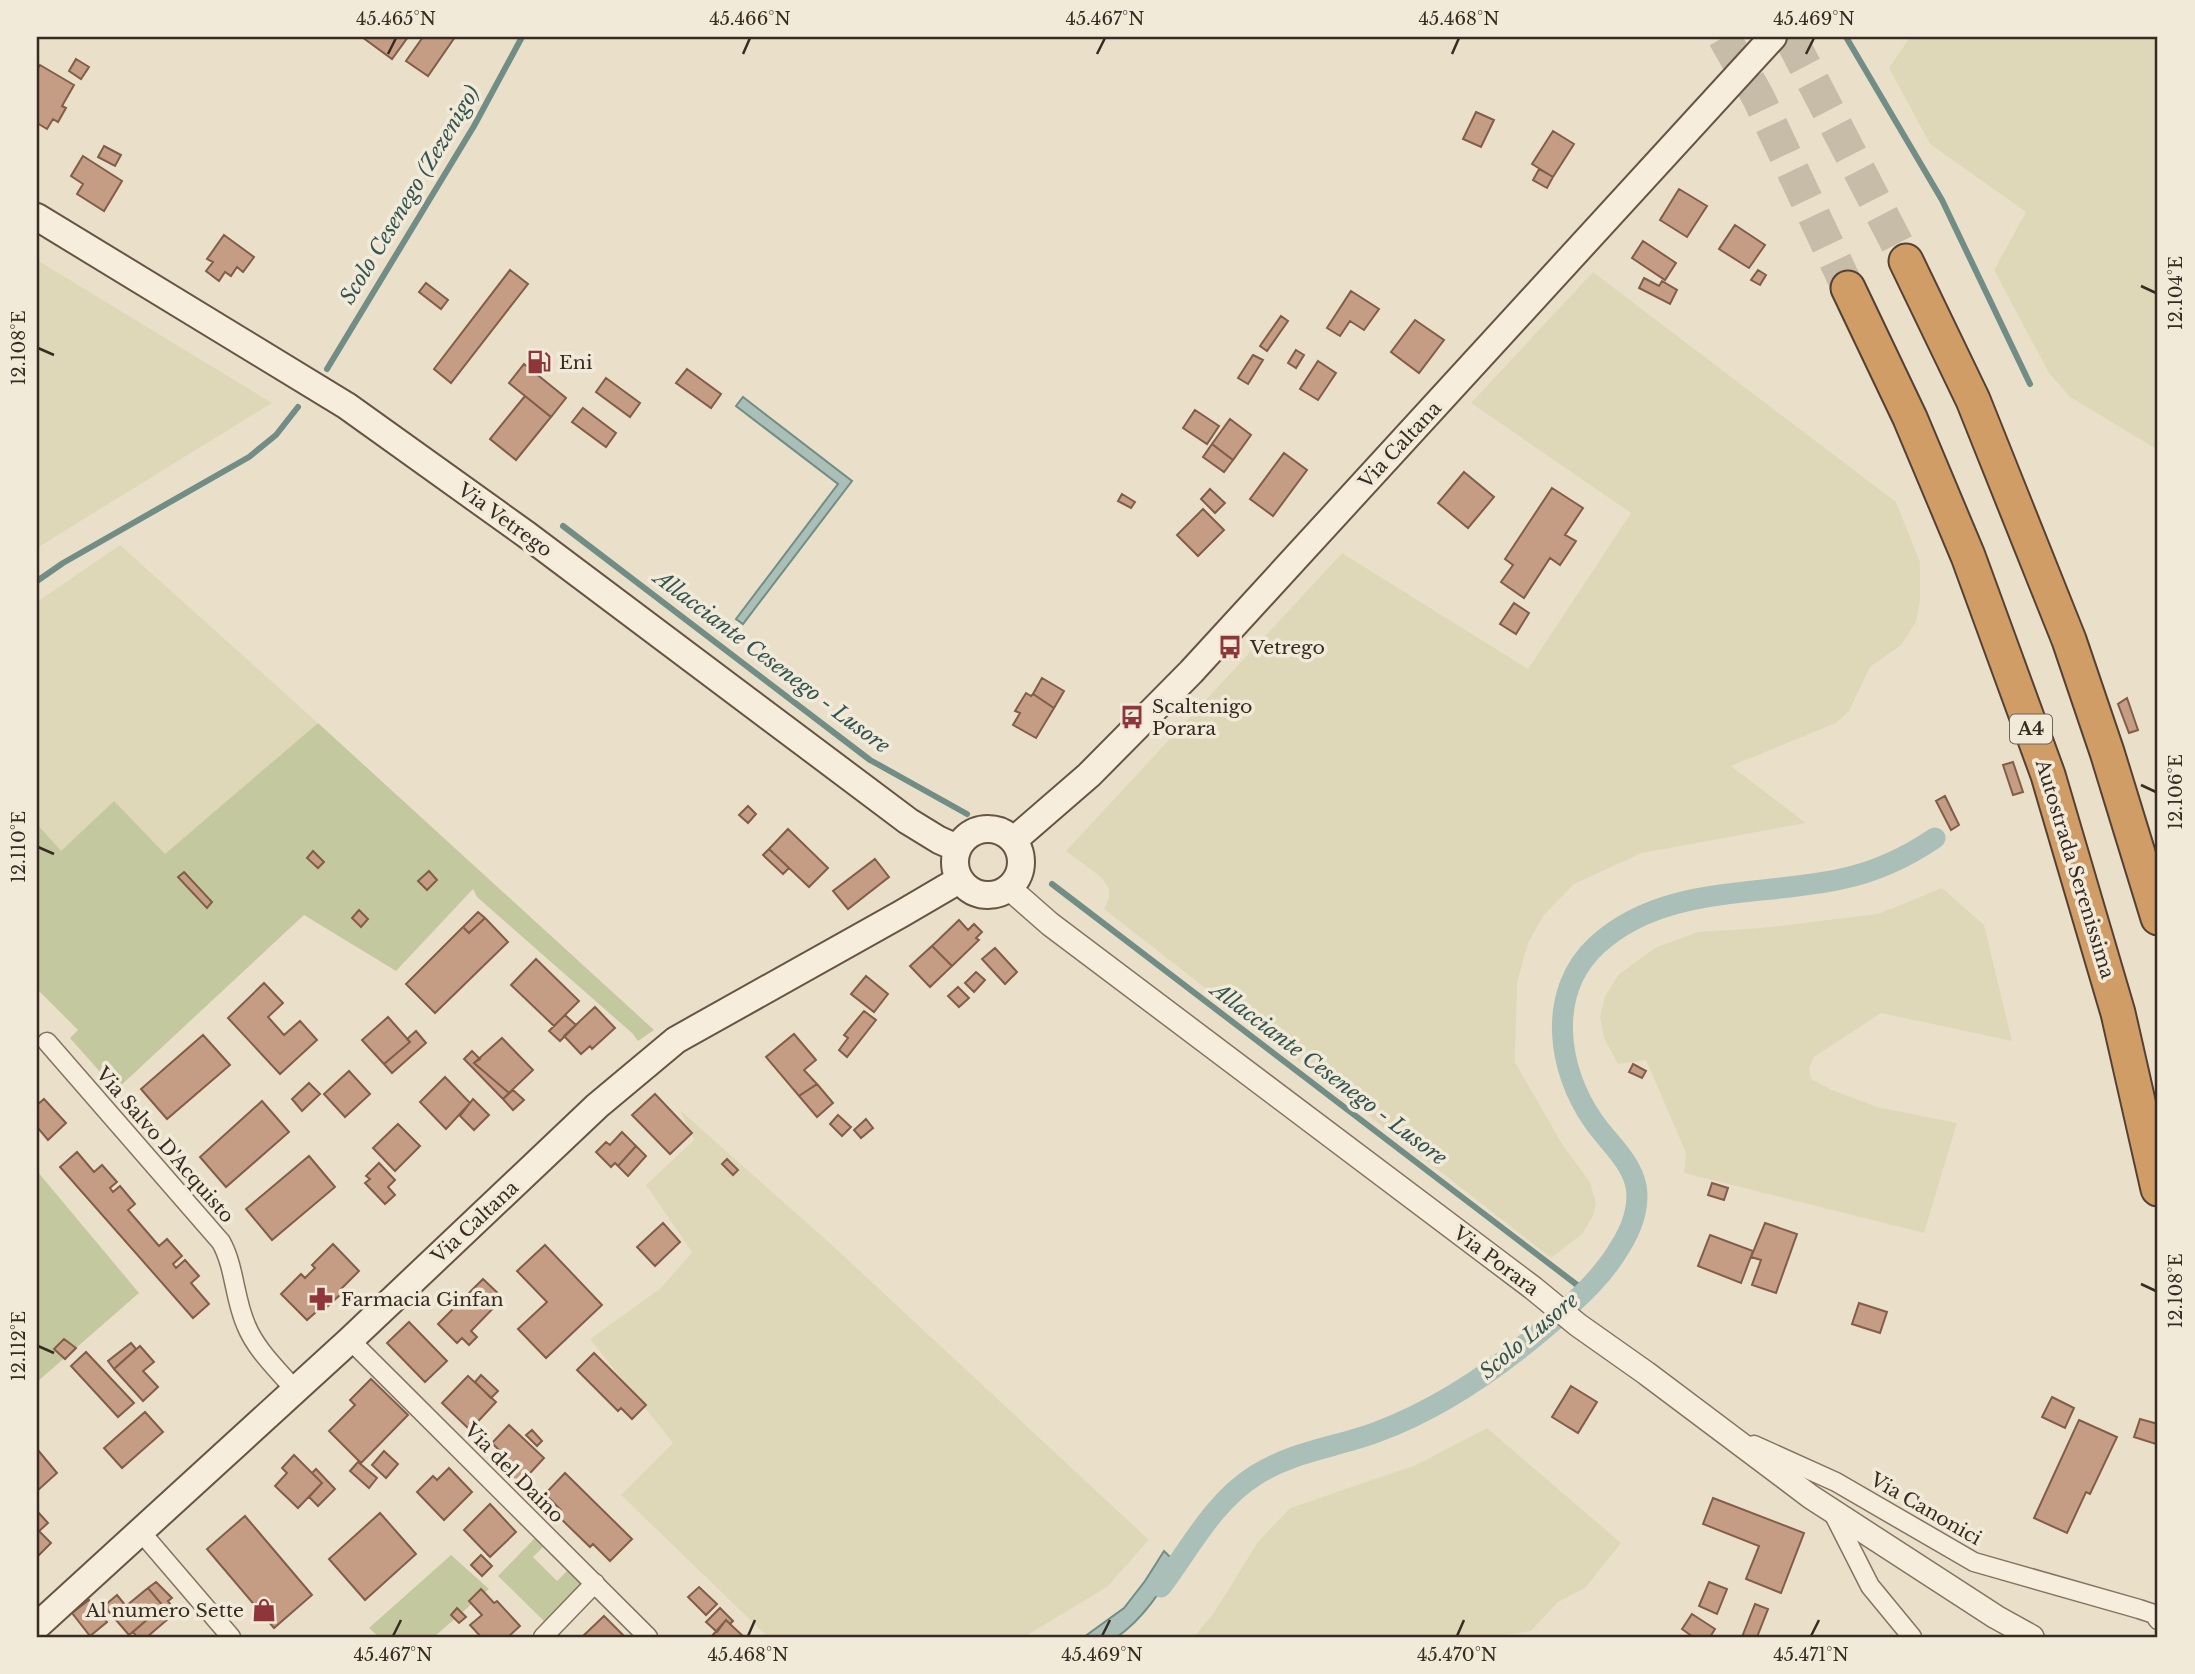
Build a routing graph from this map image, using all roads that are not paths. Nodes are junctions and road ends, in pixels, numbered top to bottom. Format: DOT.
graph roads {
  1 [pos="1773,37"];
  2 [pos="37,217"];
  3 [pos="1906,261"];
  4 [pos="1848,288"];
  5 [pos="1014,840"];
  6 [pos="957,848"];
  7 [pos="959,880"];
  8 [pos="1009,888"];
  9 [pos="2158,918"];
  10 [pos="47,1042"];
  11 [pos="2158,1189"];
  12 [pos="350,1340"];
  13 [pos="295,1390"];
  14 [pos="1719,1428"];
  15 [pos="1832,1511"];
  16 [pos="141,1532"];
  17 [pos="595,1583"];
  18 [pos="2158,1620"];
  19 [pos="37,1626"];
  20 [pos="231,1637"];
  21 [pos="542,1637"];
  22 [pos="648,1637"];
  23 [pos="1912,1637"];
  24 [pos="2032,1637"];
  1 -- 5 [label="main road, Via Caltana"];
  2 -- 6 [label="main road, Via Vetrego"];
  3 -- 9 [label="highway"];
  4 -- 11 [label="highway, Autostrada Serenissima / A4"];
  5 -- 6 [label="main road"];
  5 -- 8 [label="main road"];
  6 -- 7 [label="main road"];
  7 -- 8 [label="main road"];
  7 -- 12 [label="main road, Via Caltana"];
  8 -- 14 [label="street, Via Porara"];
  10 -- 13 [label="street, Via Salvo D'Acquisto"];
  12 -- 13 [label="main road, Via Caltana"];
  12 -- 17 [label="street, Via del Daino"];
  13 -- 16 [label="main road, Via Caltana"];
  14 -- 15 [label="street, Via Porara"];
  14 -- 18 [label="street, Via Canonici"];
  15 -- 23 [label="street"];
  15 -- 24 [label="street, Via Porara"];
  16 -- 19 [label="main road, Via Caltana"];
  16 -- 20 [label="street"];
  17 -- 21 [label="street"];
  17 -- 22 [label="street, Via del Daino"];
}
